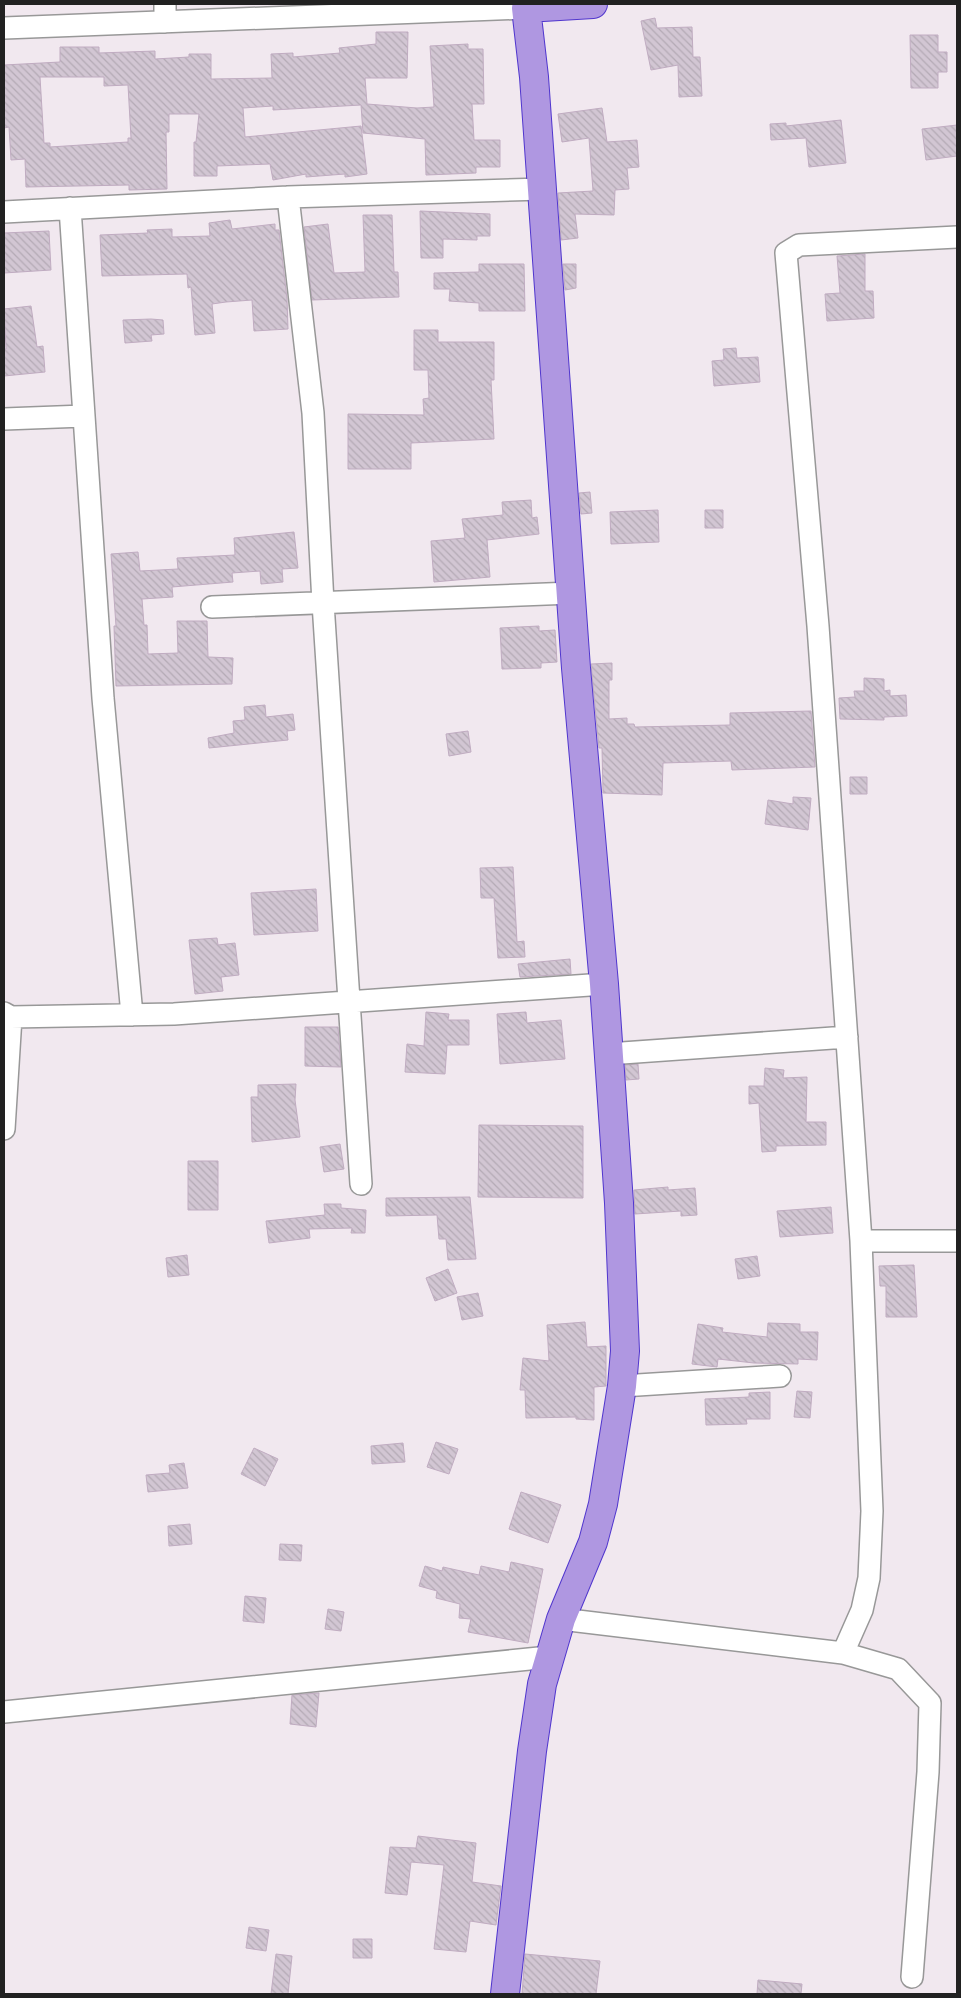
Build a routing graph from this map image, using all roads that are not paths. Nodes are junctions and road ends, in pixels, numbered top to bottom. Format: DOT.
graph roads {
  1 [pos="593,4"];
  2 [pos="526,6"];
  3 [pos="165,13"];
  4 [pos="4,28"];
  5 [pos="543,190"];
  6 [pos="288,197"];
  7 [pos="70,208"];
  8 [pos="4,212"];
  9 [pos="957,237"];
  10 [pos="84,416"];
  11 [pos="4,419"];
  12 [pos="572,593"];
  13 [pos="323,603"];
  14 [pos="212,607"];
  15 [pos="604,984"];
  16 [pos="349,1002"];
  17 [pos="7,1015"];
  18 [pos="132,1015"];
  19 [pos="847,1037"];
  20 [pos="608,1054"];
  21 [pos="4,1129"];
  22 [pos="360,1184"];
  23 [pos="861,1241"];
  24 [pos="957,1241"];
  25 [pos="780,1376"];
  26 [pos="622,1386"];
  27 [pos="561,1619"];
  28 [pos="843,1653"];
  29 [pos="549,1657"];
  30 [pos="4,1712"];
  31 [pos="912,1977"];
  32 [pos="505,1994"];
  1 -- 2 [label="highway"];
  2 -- 3 [label="street"];
  2 -- 5 [label="highway"];
  3 -- 4 [label="street"];
  5 -- 6 [label="street"];
  5 -- 12 [label="highway"];
  6 -- 7 [label="street"];
  6 -- 13 [label="street"];
  7 -- 8 [label="street"];
  7 -- 10 [label="street"];
  9 -- 19 [label="street"];
  10 -- 11 [label="street"];
  10 -- 18 [label="street"];
  12 -- 13 [label="street"];
  12 -- 15 [label="highway"];
  13 -- 14 [label="street"];
  13 -- 16 [label="street"];
  15 -- 16 [label="street"];
  15 -- 20 [label="highway"];
  16 -- 18 [label="street"];
  16 -- 22 [label="street"];
  17 -- 18 [label="street"];
  17 -- 21 [label="street"];
  19 -- 20 [label="street"];
  19 -- 23 [label="street"];
  20 -- 26 [label="highway"];
  23 -- 24 [label="street"];
  23 -- 28 [label="street"];
  25 -- 26 [label="street"];
  26 -- 27 [label="highway"];
  27 -- 28 [label="street"];
  27 -- 29 [label="highway"];
  28 -- 31 [label="street"];
  29 -- 30 [label="street"];
  29 -- 32 [label="highway"];
}
